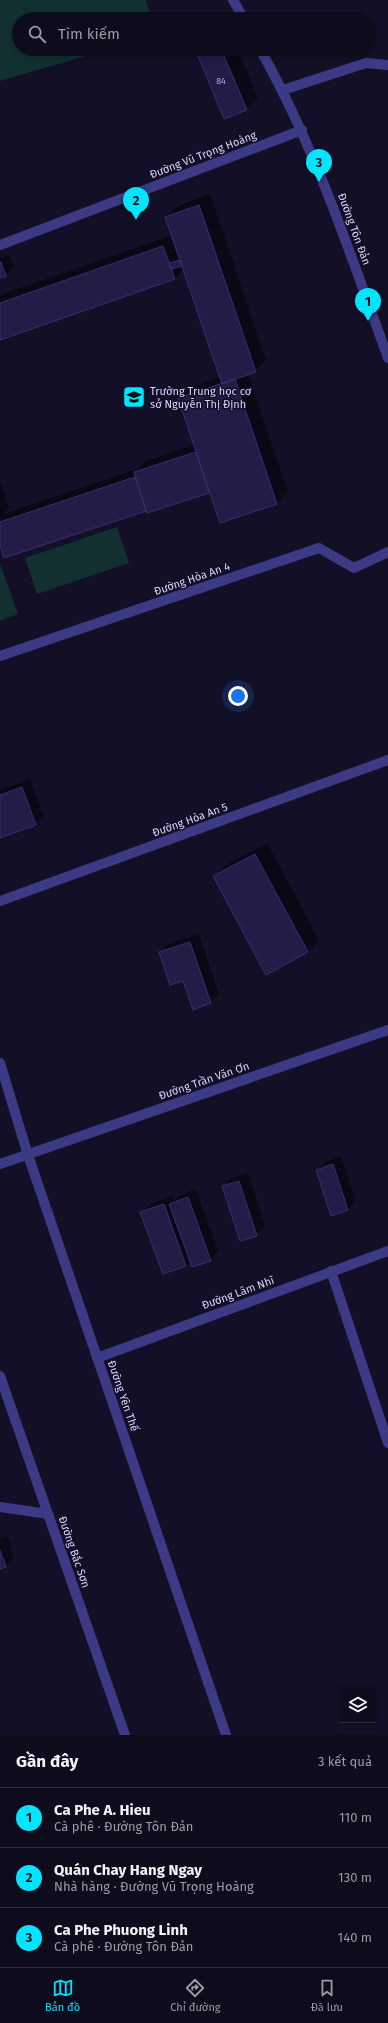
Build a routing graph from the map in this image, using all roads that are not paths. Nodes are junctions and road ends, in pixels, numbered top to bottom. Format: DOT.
graph roads {
  1 [pos="233,0"];
  2 [pos="240,12"];
  3 [pos="264,56"];
  4 [pos="388,65"];
  5 [pos="283,90"];
  6 [pos="302,130"];
  7 [pos="0,245"];
  8 [pos="388,358"];
  9 [pos="388,552"];
  10 [pos="0,656"];
  11 [pos="388,760"];
  12 [pos="0,901"];
  13 [pos="388,1030"];
  14 [pos="0,1063"];
  15 [pos="28,1155"];
  16 [pos="2,1163"];
  17 [pos="388,1251"];
  18 [pos="331,1271"];
  19 [pos="97,1358"];
  20 [pos="0,1376"];
  21 [pos="388,1443"];
  22 [pos="0,1507"];
  23 [pos="48,1514"];
  24 [pos="125,1735"];
  25 [pos="226,1735"];
  1 -- 2 [label="street"];
  3 -- 5 [label="street, Đường Tôn Đản"];
  4 -- 5 [label="street"];
  5 -- 6 [label="street, Đường Tôn Đản"];
  6 -- 7 [label="street, Đường Vũ Trọng Hoàng"];
  6 -- 8 [label="street, Đường Tôn Đản"];
  9 -- 10 [label="street, Đường Hòa An 4"];
  11 -- 12 [label="street, Đường Hòa An 5"];
  13 -- 15 [label="street, Đường Trần Văn Ơn"];
  14 -- 15 [label="street, Đường Yên Thế"];
  15 -- 16 [label="street, Đường Trần Văn Ơn"];
  15 -- 19 [label="street, Đường Yên Thế"];
  17 -- 18 [label="street, Đường Lâm Nhĩ"];
  18 -- 19 [label="street, Đường Lâm Nhĩ"];
  18 -- 21 [label="street"];
  19 -- 25 [label="street, Đường Yên Thế"];
  20 -- 23 [label="street, Đường Bắc Sơn"];
  22 -- 23 [label="street"];
  23 -- 24 [label="street, Đường Bắc Sơn"];
}
